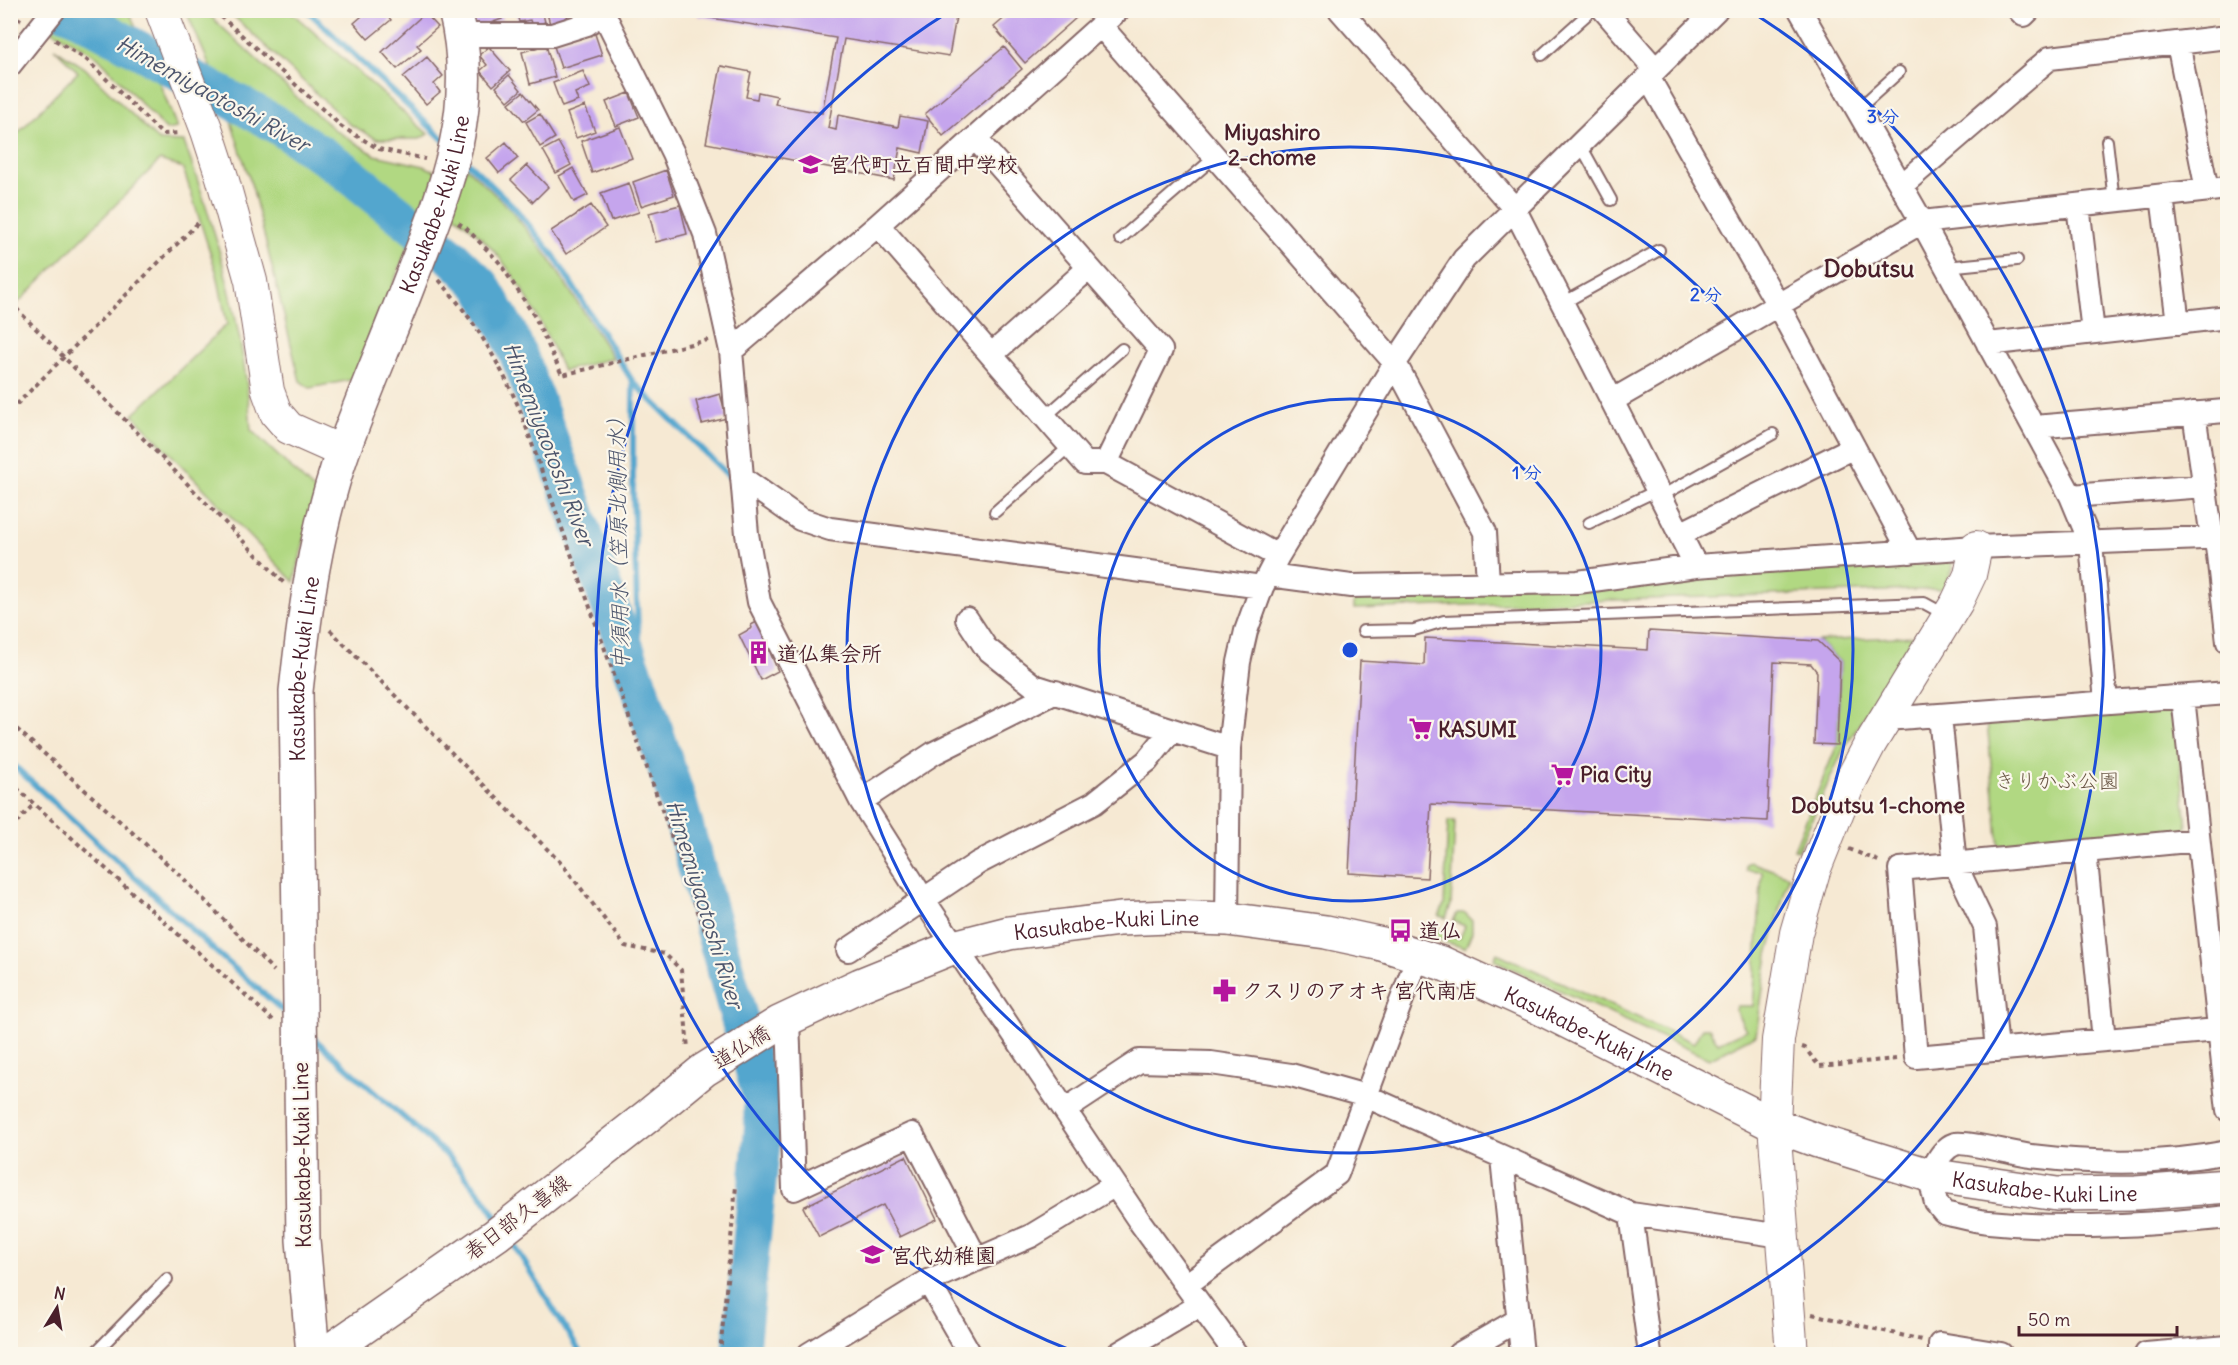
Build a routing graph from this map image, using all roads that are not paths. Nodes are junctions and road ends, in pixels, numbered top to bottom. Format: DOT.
graph roads {
  1 [pos="54,10"];
  2 [pos="1118,10"];
  3 [pos="1340,10"];
  4 [pos="1592,10"];
  5 [pos="1604,10"];
  6 [pos="1716,10"];
  7 [pos="1800,10"];
  8 [pos="2019,10"];
  9 [pos="2029,10"];
  10 [pos="603,11"];
  11 [pos="163,16"];
  12 [pos="458,23"];
  13 [pos="1101,26"];
  14 [pos="2220,38"];
  15 [pos="2178,43"];
  16 [pos="1542,56"];
  17 [pos="10,64"];
  18 [pos="1899,72"];
  19 [pos="1652,73"];
  20 [pos="1857,110"];
  21 [pos="975,138"];
  22 [pos="2107,141"];
  23 [pos="1580,144"];
  24 [pos="1216,156"];
  25 [pos="1901,186"];
  26 [pos="2217,189"];
  27 [pos="2162,196"];
  28 [pos="1611,200"];
  29 [pos="2114,201"];
  30 [pos="2078,205"];
  31 [pos="1514,208"];
  32 [pos="1922,222"];
  33 [pos="878,225"];
  34 [pos="1120,239"];
  35 [pos="1659,250"];
  36 [pos="2017,260"];
  37 [pos="1947,267"];
  38 [pos="1089,268"];
  39 [pos="1563,303"];
  40 [pos="1778,305"];
  41 [pos="2228,317"];
  42 [pos="2178,322"];
  43 [pos="2093,332"];
  44 [pos="729,343"];
  45 [pos="1988,344"];
  46 [pos="1122,349"];
  47 [pos="991,355"];
  48 [pos="1395,363"];
  49 [pos="1612,400"];
  50 [pos="2225,411"];
  51 [pos="2194,413"];
  52 [pos="1045,417"];
  53 [pos="2034,428"];
  54 [pos="1773,434"];
  55 [pos="1070,446"];
  56 [pos="1854,447"];
  57 [pos="343,452"];
  58 [pos="1107,463"];
  59 [pos="742,478"];
  60 [pos="2205,486"];
  61 [pos="1659,493"];
  62 [pos="2071,496"];
  63 [pos="995,512"];
  64 [pos="1589,523"];
  65 [pos="1680,534"];
  66 [pos="2220,538"];
  67 [pos="2091,544"];
  68 [pos="1976,548"];
  69 [pos="1910,552"];
  70 [pos="1696,566"];
  71 [pos="1270,573"];
  72 [pos="1488,582"];
  73 [pos="1949,616"];
  74 [pos="967,620"];
  75 [pos="1363,631"];
  76 [pos="2228,642"];
  77 [pos="1056,692"];
  78 [pos="2228,693"];
  79 [pos="2183,697"];
  80 [pos="2106,701"];
  81 [pos="1940,716"];
  82 [pos="1886,719"];
  83 [pos="1172,730"];
  84 [pos="1229,748"];
  85 [pos="861,801"];
  86 [pos="2198,840"];
  87 [pos="2085,851"];
  88 [pos="1955,864"];
  89 [pos="923,899"];
  90 [pos="1227,919"];
  91 [pos="954,947"];
  92 [pos="848,950"];
  93 [pos="1418,956"];
  94 [pos="784,1021"];
  95 [pos="2217,1030"];
  96 [pos="2104,1040"];
  97 [pos="1997,1050"];
  98 [pos="697,1075"];
  99 [pos="1366,1096"];
  100 [pos="1065,1110"];
  101 [pos="2228,1110"];
  102 [pos="1774,1125"];
  103 [pos="2228,1152"];
  104 [pos="1502,1158"];
  105 [pos="1929,1175"];
  106 [pos="1115,1185"];
  107 [pos="2228,1186"];
  108 [pos="1631,1214"];
  109 [pos="2228,1217"];
  110 [pos="1782,1236"];
  111 [pos="977,1260"];
  112 [pos="167,1279"];
  113 [pos="928,1281"];
  114 [pos="1186,1285"];
  115 [pos="1200,1305"];
  116 [pos="1518,1320"];
  117 [pos="2228,1347"];
  118 [pos="1940,1349"];
  119 [pos="94,1354"];
  120 [pos="313,1354"];
  121 [pos="325,1354"];
  122 [pos="809,1354"];
  123 [pos="970,1354"];
  124 [pos="1118,1354"];
  125 [pos="1236,1354"];
  126 [pos="1459,1354"];
  127 [pos="1522,1354"];
  128 [pos="1650,1354"];
  129 [pos="1792,1354"];
  130 [pos="2001,1354"];
  131 [pos="2146,1354"];
  1 -- 17 [label="street"];
  2 -- 13 [label="street"];
  3 -- 31 [label="street"];
  4 -- 16 [label="lane"];
  5 -- 19 [label="street"];
  6 -- 19 [label="street"];
  7 -- 20 [label="street"];
  8 -- 9 [label="street"];
  10 -- 12 [label="street"];
  10 -- 44 [label="street"];
  11 -- 57 [label="street"];
  12 -- 57 [label="main road, Kasukabe-Kuki Line"];
  13 -- 21 [label="street"];
  13 -- 24 [label="street"];
  14 -- 15 [label="street"];
  15 -- 25 [label="street"];
  15 -- 26 [label="street"];
  18 -- 20 [label="lane"];
  19 -- 23 [label="street"];
  19 -- 40 [label="street"];
  20 -- 25 [label="street"];
  21 -- 33 [label="street"];
  21 -- 38 [label="street"];
  22 -- 29 [label="lane"];
  23 -- 28 [label="lane"];
  23 -- 31 [label="street"];
  24 -- 34 [label="lane"];
  24 -- 48 [label="street"];
  25 -- 32 [label="street"];
  26 -- 27 [label="street"];
  27 -- 29 [label="street"];
  27 -- 42 [label="street"];
  29 -- 30 [label="street"];
  30 -- 32 [label="street"];
  30 -- 43 [label="street"];
  31 -- 39 [label="street"];
  31 -- 48 [label="street"];
  32 -- 37 [label="street"];
  32 -- 40 [label="street"];
  33 -- 44 [label="street"];
  33 -- 47 [label="street"];
  35 -- 39 [label="lane"];
  36 -- 37 [label="lane"];
  37 -- 45 [label="street"];
  38 -- 47 [label="street"];
  38 -- 58 [label="street"];
  39 -- 49 [label="street"];
  40 -- 49 [label="street"];
  40 -- 56 [label="street"];
  41 -- 42 [label="street"];
  42 -- 43 [label="street"];
  43 -- 45 [label="street"];
  44 -- 59 [label="street"];
  45 -- 53 [label="street"];
  46 -- 52 [label="lane"];
  47 -- 52 [label="street"];
  48 -- 71 [label="street"];
  48 -- 72 [label="street"];
  49 -- 61 [label="street"];
  50 -- 51 [label="street"];
  51 -- 53 [label="street"];
  51 -- 60 [label="street"];
  52 -- 55 [label="street"];
  53 -- 62 [label="street"];
  54 -- 61 [label="lane"];
  55 -- 58 [label="street"];
  55 -- 63 [label="lane"];
  56 -- 65 [label="street"];
  56 -- 69 [label="street"];
  57 -- 120 [label="main road, Kasukabe-Kuki Line"];
  58 -- 71 [label="street"];
  59 -- 71 [label="street"];
  59 -- 85 [label="street"];
  60 -- 62 [label="street"];
  60 -- 66 [label="street"];
  61 -- 64 [label="lane"];
  61 -- 65 [label="street"];
  62 -- 67 [label="street"];
  65 -- 70 [label="street"];
  66 -- 67 [label="street"];
  66 -- 76 [label="street"];
  67 -- 68 [label="street"];
  67 -- 80 [label="street"];
  68 -- 69 [label="street"];
  68 -- 73 [label="street"];
  69 -- 70 [label="street"];
  70 -- 72 [label="street"];
  71 -- 72 [label="street"];
  71 -- 84 [label="street"];
  73 -- 75 [label="lane"];
  73 -- 82 [label="street"];
  74 -- 77 [label="street"];
  77 -- 83 [label="street"];
  77 -- 85 [label="street"];
  78 -- 79 [label="street"];
  79 -- 80 [label="street"];
  79 -- 86 [label="street"];
  80 -- 81 [label="street"];
  81 -- 82 [label="street"];
  81 -- 88 [label="street"];
  82 -- 102 [label="street"];
  83 -- 84 [label="street"];
  83 -- 89 [label="street"];
  84 -- 90 [label="street"];
  85 -- 89 [label="street"];
  86 -- 87 [label="street"];
  86 -- 95 [label="street"];
  87 -- 88 [label="street"];
  87 -- 96 [label="street"];
  88 -- 97 [label="street"];
  88 -- 97 [label="street"];
  89 -- 91 [label="street"];
  89 -- 92 [label="street"];
  90 -- 91 [label="main road, Kasukabe-Kuki Line"];
  90 -- 93 [label="main road, Kasukabe-Kuki Line"];
  91 -- 94 [label="main road, Kasukabe-Kuki Line"];
  91 -- 100 [label="street"];
  93 -- 99 [label="street"];
  93 -- 102 [label="main road, Kasukabe-Kuki Line"];
  94 -- 98 [label="main road, 道仏橋"];
  94 -- 111 [label="street"];
  95 -- 96 [label="street"];
  95 -- 101 [label="street"];
  96 -- 97 [label="street"];
  98 -- 121 [label="main road, 春日部久喜線"];
  99 -- 100 [label="street"];
  99 -- 104 [label="street"];
  99 -- 114 [label="street"];
  100 -- 106 [label="street"];
  102 -- 105 [label="main road, Kasukabe-Kuki Line"];
  102 -- 110 [label="street"];
  103 -- 105 [label="street"];
  104 -- 108 [label="street"];
  104 -- 116 [label="street"];
  105 -- 107 [label="main road, Kasukabe-Kuki Line"];
  105 -- 109 [label="street"];
  106 -- 111 [label="street"];
  106 -- 114 [label="street"];
  108 -- 110 [label="street"];
  108 -- 128 [label="street"];
  110 -- 129 [label="street"];
  111 -- 113 [label="street"];
  112 -- 119 [label="lane"];
  113 -- 122 [label="street"];
  113 -- 123 [label="street"];
  114 -- 115 [label="street"];
  115 -- 124 [label="street"];
  115 -- 125 [label="street"];
  116 -- 126 [label="street"];
  116 -- 127 [label="street"];
  117 -- 131 [label="street"];
  118 -- 130 [label="street"];
}
